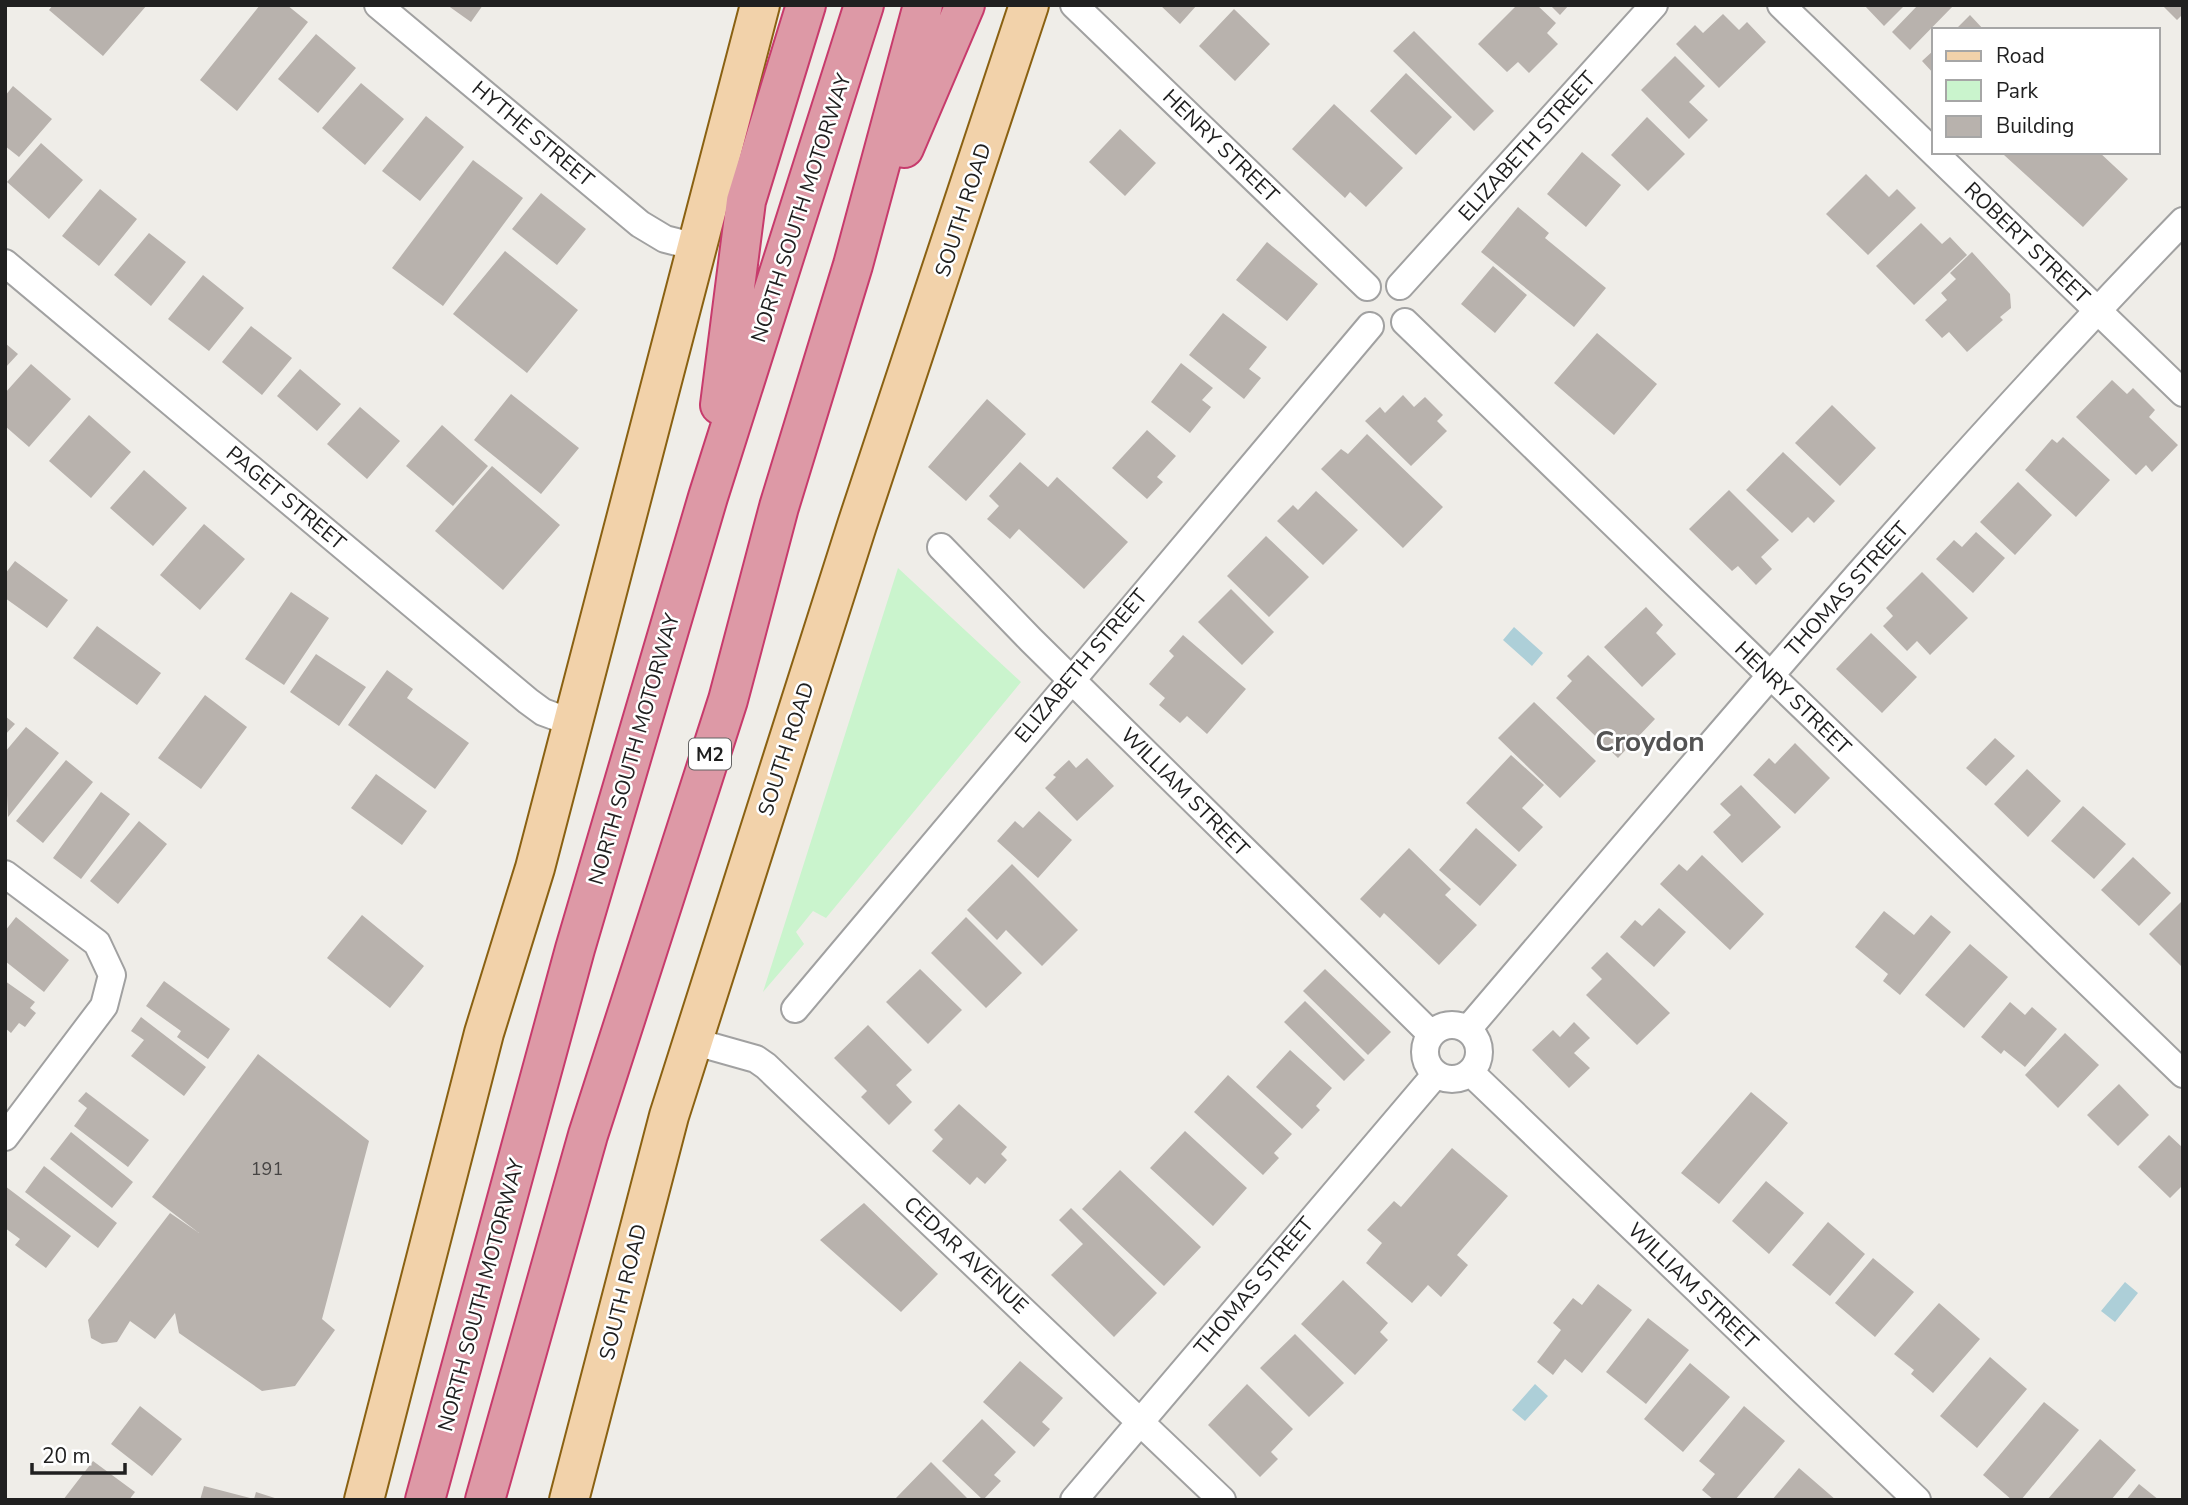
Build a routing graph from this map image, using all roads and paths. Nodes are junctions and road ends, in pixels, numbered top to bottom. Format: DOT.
graph roads {
  1 [pos="378,5"];
  2 [pos="760,5"];
  3 [pos="806,5"];
  4 [pos="864,5"];
  5 [pos="923,5"];
  6 [pos="965,5"];
  7 [pos="1029,5"];
  8 [pos="1074,5"];
  9 [pos="1654,5"];
  10 [pos="1782,5"];
  11 [pos="1932,151"];
  12 [pos="1935,154"];
  13 [pos="2183,220"];
  14 [pos="697,247"];
  15 [pos="5,263"];
  16 [pos="853,265"];
  17 [pos="1400,286"];
  18 [pos="1367,288"];
  19 [pos="2096,310"];
  20 [pos="1405,322"];
  21 [pos="1370,326"];
  22 [pos="2183,393"];
  23 [pos="708,497"];
  24 [pos="941,547"];
  25 [pos="1769,676"];
  26 [pos="1070,678"];
  27 [pos="573,723"];
  28 [pos="5,874"];
  29 [pos="795,1009"];
  30 [pos="1468,1030"];
  31 [pos="1431,1034"];
  32 [pos="692,1041"];
  33 [pos="1470,1072"];
  34 [pos="1436,1074"];
  35 [pos="2183,1074"];
  36 [pos="5,1137"];
  37 [pos="1140,1420"];
  38 [pos="364,1500"];
  39 [pos="425,1500"];
  40 [pos="485,1500"];
  41 [pos="569,1500"];
  42 [pos="1074,1500"];
  43 [pos="1222,1500"];
  44 [pos="1917,1500"];
  1 -- 14 [label="street, HYTHE STREET"];
  2 -- 14 [label="main road"];
  3 -- 23 [label="highway"];
  4 -- 23 [label="highway, NORTH SOUTH MOTORWAY"];
  5 -- 16 [label="highway, M2"];
  6 -- 16 [label="highway"];
  7 -- 32 [label="main road, SOUTH ROAD"];
  8 -- 18 [label="street, HENRY STREET"];
  9 -- 17 [label="street, ELIZABETH STREET"];
  10 -- 11 [label="street, ROBERT STREET"];
  12 -- 19 [label="street, ROBERT STREET"];
  13 -- 19 [label="street, THOMAS STREET"];
  14 -- 27 [label="main road"];
  15 -- 27 [label="street, PAGET STREET"];
  16 -- 40 [label="highway, M2"];
  17 -- 18 [label="street"];
  17 -- 20 [label="street"];
  18 -- 21 [label="street"];
  19 -- 22 [label="street, ROBERT STREET"];
  19 -- 25 [label="street, THOMAS STREET"];
  20 -- 21 [label="street"];
  20 -- 25 [label="street, HENRY STREET"];
  21 -- 26 [label="street, ELIZABETH STREET"];
  23 -- 39 [label="highway, NORTH SOUTH MOTORWAY"];
  24 -- 26 [label="street, WILLIAM STREET"];
  25 -- 30 [label="street, THOMAS STREET"];
  25 -- 35 [label="street, HENRY STREET"];
  26 -- 29 [label="street, ELIZABETH STREET"];
  26 -- 31 [label="street, WILLIAM STREET"];
  27 -- 38 [label="main road"];
  28 -- 36 [label="street"];
  30 -- 31 [label="street"];
  30 -- 33 [label="street"];
  31 -- 34 [label="street"];
  32 -- 37 [label="street, CEDAR AVENUE"];
  32 -- 41 [label="main road, SOUTH ROAD"];
  33 -- 34 [label="street"];
  33 -- 44 [label="street, WILLIAM STREET"];
  34 -- 37 [label="street, THOMAS STREET"];
  37 -- 42 [label="street, THOMAS STREET"];
  37 -- 43 [label="street, CEDAR AVENUE"];
}
